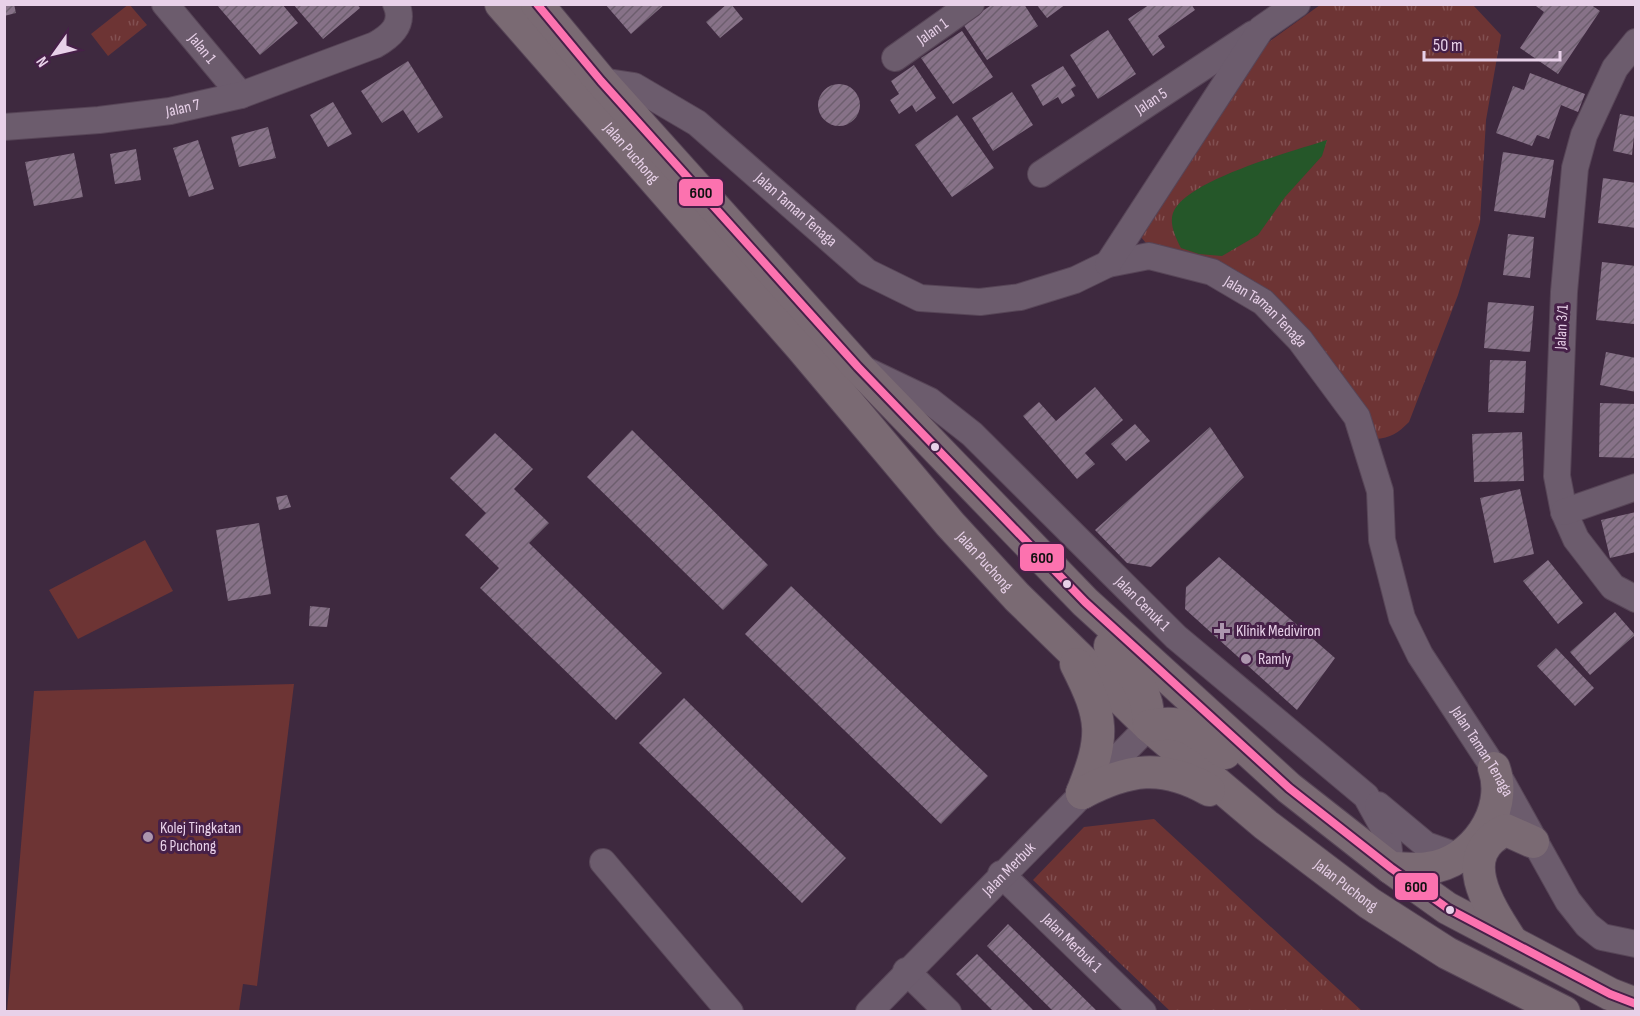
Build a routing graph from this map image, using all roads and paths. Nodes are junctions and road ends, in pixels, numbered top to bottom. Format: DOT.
graph roads {
  1 [pos="165,4"];
  2 [pos="396,4"];
  3 [pos="501,4"];
  4 [pos="537,4"];
  5 [pos="971,4"];
  6 [pos="1297,4"];
  7 [pos="1261,29"];
  8 [pos="1635,42"];
  9 [pos="895,58"];
  10 [pos="601,81"];
  11 [pos="241,95"];
  12 [pos="4,127"];
  13 [pos="1041,174"];
  14 [pos="1140,217"];
  15 [pos="1149,256"];
  16 [pos="1108,264"];
  17 [pos="858,367"];
  18 [pos="1635,486"];
  19 [pos="1564,512"];
  20 [pos="1635,599"];
  21 [pos="1085,602"];
  22 [pos="1068,649"];
  23 [pos="1149,726"];
  24 [pos="1494,768"];
  25 [pos="1289,788"];
  26 [pos="1082,793"];
  27 [pos="1366,796"];
  28 [pos="1266,825"];
  29 [pos="1533,842"];
  30 [pos="1457,856"];
  31 [pos="603,862"];
  32 [pos="1390,868"];
  33 [pos="1001,874"];
  34 [pos="1513,944"];
  35 [pos="1635,944"];
  36 [pos="906,970"];
  37 [pos="1635,1004"];
  38 [pos="730,1011"];
  39 [pos="868,1011"];
  40 [pos="948,1011"];
  41 [pos="1143,1011"];
  42 [pos="1564,1011"];
  1 -- 11 [label="street, Jalan 1"];
  2 -- 11 [label="street, Jalan 7"];
  3 -- 22 [label="main road, Jalan Puchong"];
  4 -- 10 [label="main road, Jalan Puchong"];
  5 -- 9 [label="street, Jalan 1"];
  6 -- 7 [label="street, Jalan 5"];
  7 -- 13 [label="street, Jalan 5"];
  7 -- 14 [label="street, Jalan 5"];
  8 -- 19 [label="street, Jalan 3/1"];
  10 -- 16 [label="street, Jalan Taman Tenaga"];
  10 -- 17 [label="main road, Jalan Puchong"];
  11 -- 12 [label="street, Jalan 7"];
  14 -- 15 [label="street"];
  14 -- 16 [label="street, Jalan 5"];
  15 -- 16 [label="street, Jalan Taman Tenaga"];
  15 -- 24 [label="street, Jalan Taman Tenaga"];
  17 -- 21 [label="main road, Jalan Puchong"];
  17 -- 27 [label="street, Jalan Cenuk 1"];
  18 -- 19 [label="street"];
  19 -- 20 [label="street, Jalan 3/1"];
  21 -- 23 [label="main road"];
  21 -- 25 [label="main road, Jalan Puchong"];
  22 -- 23 [label="main road, Jalan Puchong"];
  22 -- 26 [label="main road"];
  23 -- 25 [label="main road"];
  23 -- 26 [label="street, Jalan Merbuk"];
  23 -- 28 [label="main road, Jalan Puchong"];
  24 -- 29 [label="street, Jalan Taman Tenaga"];
  24 -- 30 [label="main road"];
  25 -- 32 [label="main road, Jalan Puchong"];
  26 -- 28 [label="main road"];
  26 -- 33 [label="street, Jalan Merbuk"];
  27 -- 30 [label="street"];
  27 -- 32 [label="street, Jalan Cenuk 1"];
  28 -- 42 [label="main road, Jalan Puchong"];
  29 -- 34 [label="main road"];
  29 -- 35 [label="street, Jalan Taman Tenaga"];
  30 -- 32 [label="main road"];
  31 -- 38 [label="street"];
  32 -- 34 [label="main road, Jalan Puchong"];
  33 -- 36 [label="street, Jalan Merbuk"];
  33 -- 41 [label="street, Jalan Merbuk 1"];
  34 -- 37 [label="main road, Jalan Puchong"];
  36 -- 39 [label="street, Jalan Merbuk"];
  36 -- 40 [label="street"];
}
